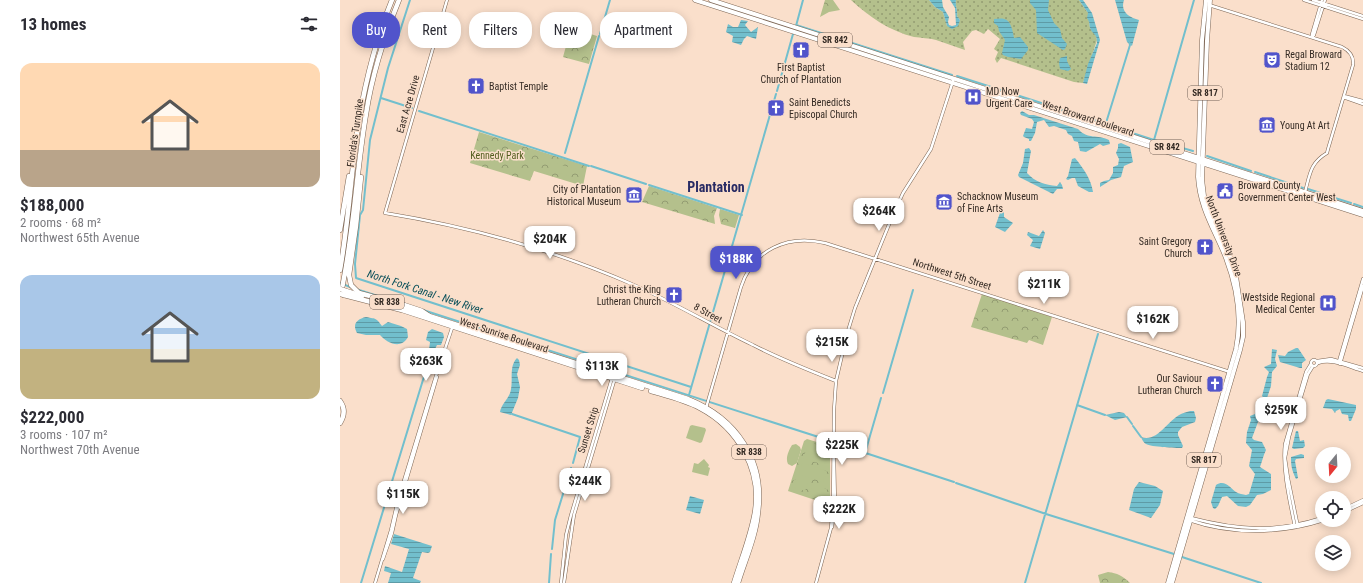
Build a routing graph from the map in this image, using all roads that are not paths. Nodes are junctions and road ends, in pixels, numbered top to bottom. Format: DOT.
graph roads {
  1 [pos="392,0"];
  2 [pos="398,0"];
  3 [pos="447,0"];
  4 [pos="697,0"];
  5 [pos="711,0"];
  6 [pos="1210,0"];
  7 [pos="1304,0"];
  8 [pos="1313,0"];
  9 [pos="1207,3"];
  10 [pos="1323,3"];
  11 [pos="1363,17"];
  12 [pos="763,19"];
  13 [pos="1203,29"];
  14 [pos="814,34"];
  15 [pos="808,36"];
  16 [pos="1312,37"];
  17 [pos="1206,66"];
  18 [pos="913,70"];
  19 [pos="933,72"];
  20 [pos="953,81"];
  21 [pos="1201,94"];
  22 [pos="1344,96"];
  23 [pos="1002,99"];
  24 [pos="1028,102"];
  25 [pos="1362,102"];
  26 [pos="1204,118"];
  27 [pos="1090,123"];
  28 [pos="1084,125"];
  29 [pos="364,128"];
  30 [pos="1201,160"];
  31 [pos="353,167"];
  32 [pos="1304,194"];
  33 [pos="1363,211"];
  34 [pos="385,213"];
  35 [pos="1363,215"];
  36 [pos="1209,222"];
  37 [pos="1215,225"];
  38 [pos="340,230"];
  39 [pos="876,259"];
  40 [pos="340,270"];
  41 [pos="1363,279"];
  42 [pos="1363,286"];
  43 [pos="342,292"];
  44 [pos="428,315"];
  45 [pos="453,326"];
  46 [pos="728,333"];
  47 [pos="495,341"];
  48 [pos="507,341"];
  49 [pos="540,354"];
  50 [pos="1317,362"];
  51 [pos="1340,362"];
  52 [pos="1312,365"];
  53 [pos="1362,370"];
  54 [pos="1231,372"];
  55 [pos="614,378"];
  56 [pos="836,381"];
  57 [pos="340,401"];
  58 [pos="340,404"];
  59 [pos="707,406"];
  60 [pos="340,421"];
  61 [pos="719,421"];
  62 [pos="1214,425"];
  63 [pos="732,428"];
  64 [pos="1217,431"];
  65 [pos="756,478"];
  66 [pos="1363,500"];
  67 [pos="1363,503"];
  68 [pos="1351,506"];
  69 [pos="1351,509"];
  70 [pos="1189,519"];
  71 [pos="1315,520"];
  72 [pos="1315,522"];
  73 [pos="1296,526"];
  74 [pos="565,568"];
  75 [pos="375,583"];
  76 [pos="561,583"];
  77 [pos="564,583"];
  78 [pos="734,583"];
  79 [pos="738,583"];
  80 [pos="816,583"];
  81 [pos="1168,583"];
  82 [pos="1172,583"];
  1 -- 31 [label="highway, Florida's Turnpike"];
  2 -- 29 [label="highway, Florida's Turnpike"];
  3 -- 34 [label="street, East Acre Drive"];
  4 -- 12 [label="main road, West Broward Boulevard / SR 842"];
  5 -- 12 [label="main road, West Broward Boulevard / SR 842"];
  6 -- 9 [label="main road, SR 817"];
  7 -- 10 [label="street"];
  8 -- 10 [label="street"];
  9 -- 13 [label="main road, North University Drive / SR 817"];
  9 -- 16 [label="street"];
  9 -- 17 [label="main road, North University Drive / SR 817"];
  10 -- 11 [label="street"];
  10 -- 16 [label="street"];
  12 -- 14 [label="main road, West Broward Boulevard / SR 842"];
  12 -- 15 [label="main road, West Broward Boulevard / SR 842"];
  13 -- 17 [label="main road"];
  13 -- 21 [label="main road, North University Drive / SR 817"];
  14 -- 15 [label="main road"];
  14 -- 19 [label="main road, West Broward Boulevard / SR 842"];
  15 -- 18 [label="main road, West Broward Boulevard / SR 842"];
  16 -- 22 [label="street"];
  17 -- 26 [label="main road, North University Drive / SR 817"];
  18 -- 19 [label="main road"];
  18 -- 20 [label="main road, West Broward Boulevard / SR 842"];
  19 -- 20 [label="main road, West Broward Boulevard / SR 842"];
  20 -- 23 [label="main road, West Broward Boulevard / SR 842"];
  20 -- 24 [label="main road, West Broward Boulevard / SR 842"];
  20 -- 39 [label="street"];
  21 -- 26 [label="main road"];
  21 -- 30 [label="main road, North University Drive / SR 817"];
  22 -- 25 [label="street"];
  22 -- 32 [label="street"];
  23 -- 24 [label="main road"];
  23 -- 28 [label="main road, West Broward Boulevard / SR 842"];
  24 -- 27 [label="main road, West Broward Boulevard / SR 842"];
  26 -- 30 [label="main road, North University Drive / SR 817"];
  27 -- 28 [label="main road"];
  27 -- 30 [label="main road, West Broward Boulevard / SR 842"];
  28 -- 30 [label="main road, West Broward Boulevard / SR 842"];
  29 -- 43 [label="highway, Florida's Turnpike"];
  29 -- 44 [label="highway"];
  30 -- 32 [label="main road, West Broward Boulevard"];
  30 -- 36 [label="main road, North University Drive / SR 817"];
  30 -- 37 [label="main road, North University Drive / SR 817"];
  31 -- 38 [label="highway"];
  31 -- 40 [label="highway, Florida's Turnpike"];
  32 -- 33 [label="main road, West Broward Boulevard"];
  32 -- 35 [label="main road, West Broward Boulevard"];
  34 -- 46 [label="street, 8 Street"];
  36 -- 37 [label="main road"];
  36 -- 54 [label="main road, North University Drive / SR 817"];
  37 -- 54 [label="main road, North University Drive / SR 817"];
  39 -- 46 [label="street, Northwest 5th Street"];
  39 -- 54 [label="street, Northwest 5th Street"];
  39 -- 56 [label="street"];
  41 -- 51 [label="street"];
  42 -- 51 [label="street"];
  43 -- 44 [label="highway, West Sunrise Boulevard / SR 838"];
  43 -- 45 [label="highway, West Sunrise Boulevard / SR 838"];
  44 -- 45 [label="highway, West Sunrise Boulevard / SR 838"];
  45 -- 47 [label="highway, West Sunrise Boulevard / SR 838"];
  45 -- 48 [label="highway, West Sunrise Boulevard / SR 838"];
  45 -- 75 [label="street"];
  46 -- 56 [label="street, 8 Street"];
  46 -- 59 [label="street, Northwest 5th Street"];
  47 -- 48 [label="highway"];
  47 -- 49 [label="highway, West Sunrise Boulevard / SR 838"];
  48 -- 49 [label="highway, West Sunrise Boulevard / SR 838"];
  49 -- 55 [label="highway, West Sunrise Boulevard / SR 838"];
  49 -- 55 [label="highway, West Sunrise Boulevard / SR 838"];
  50 -- 51 [label="street"];
  50 -- 52 [label="street"];
  50 -- 52 [label="street"];
  51 -- 53 [label="street"];
  52 -- 73 [label="street"];
  54 -- 62 [label="main road, North University Drive / SR 817"];
  54 -- 64 [label="main road, North University Drive / SR 817"];
  55 -- 59 [label="highway, West Sunrise Boulevard / SR 838"];
  55 -- 74 [label="street, Sunset Strip"];
  56 -- 80 [label="street"];
  57 -- 60 [label="highway"];
  58 -- 60 [label="highway"];
  59 -- 61 [label="highway, West Sunrise Boulevard / SR 838"];
  59 -- 63 [label="highway, West Sunrise Boulevard / SR 838"];
  61 -- 63 [label="highway"];
  61 -- 65 [label="highway, West Sunrise Boulevard / SR 838"];
  62 -- 64 [label="main road"];
  62 -- 70 [label="main road, North University Drive / SR 817"];
  63 -- 65 [label="highway, West Sunrise Boulevard / SR 838"];
  64 -- 70 [label="main road, North University Drive / SR 817"];
  65 -- 78 [label="highway, West Sunrise Boulevard / SR 838"];
  65 -- 79 [label="highway, West Sunrise Boulevard / SR 838"];
  66 -- 68 [label="street"];
  67 -- 69 [label="street"];
  70 -- 73 [label="street"];
  70 -- 81 [label="main road, North University Drive / SR 817"];
  70 -- 82 [label="main road, North University Drive / SR 817"];
  71 -- 73 [label="street"];
  72 -- 73 [label="street"];
  74 -- 76 [label="street, Sunset Strip"];
  74 -- 77 [label="street, Sunset Strip"];
}
